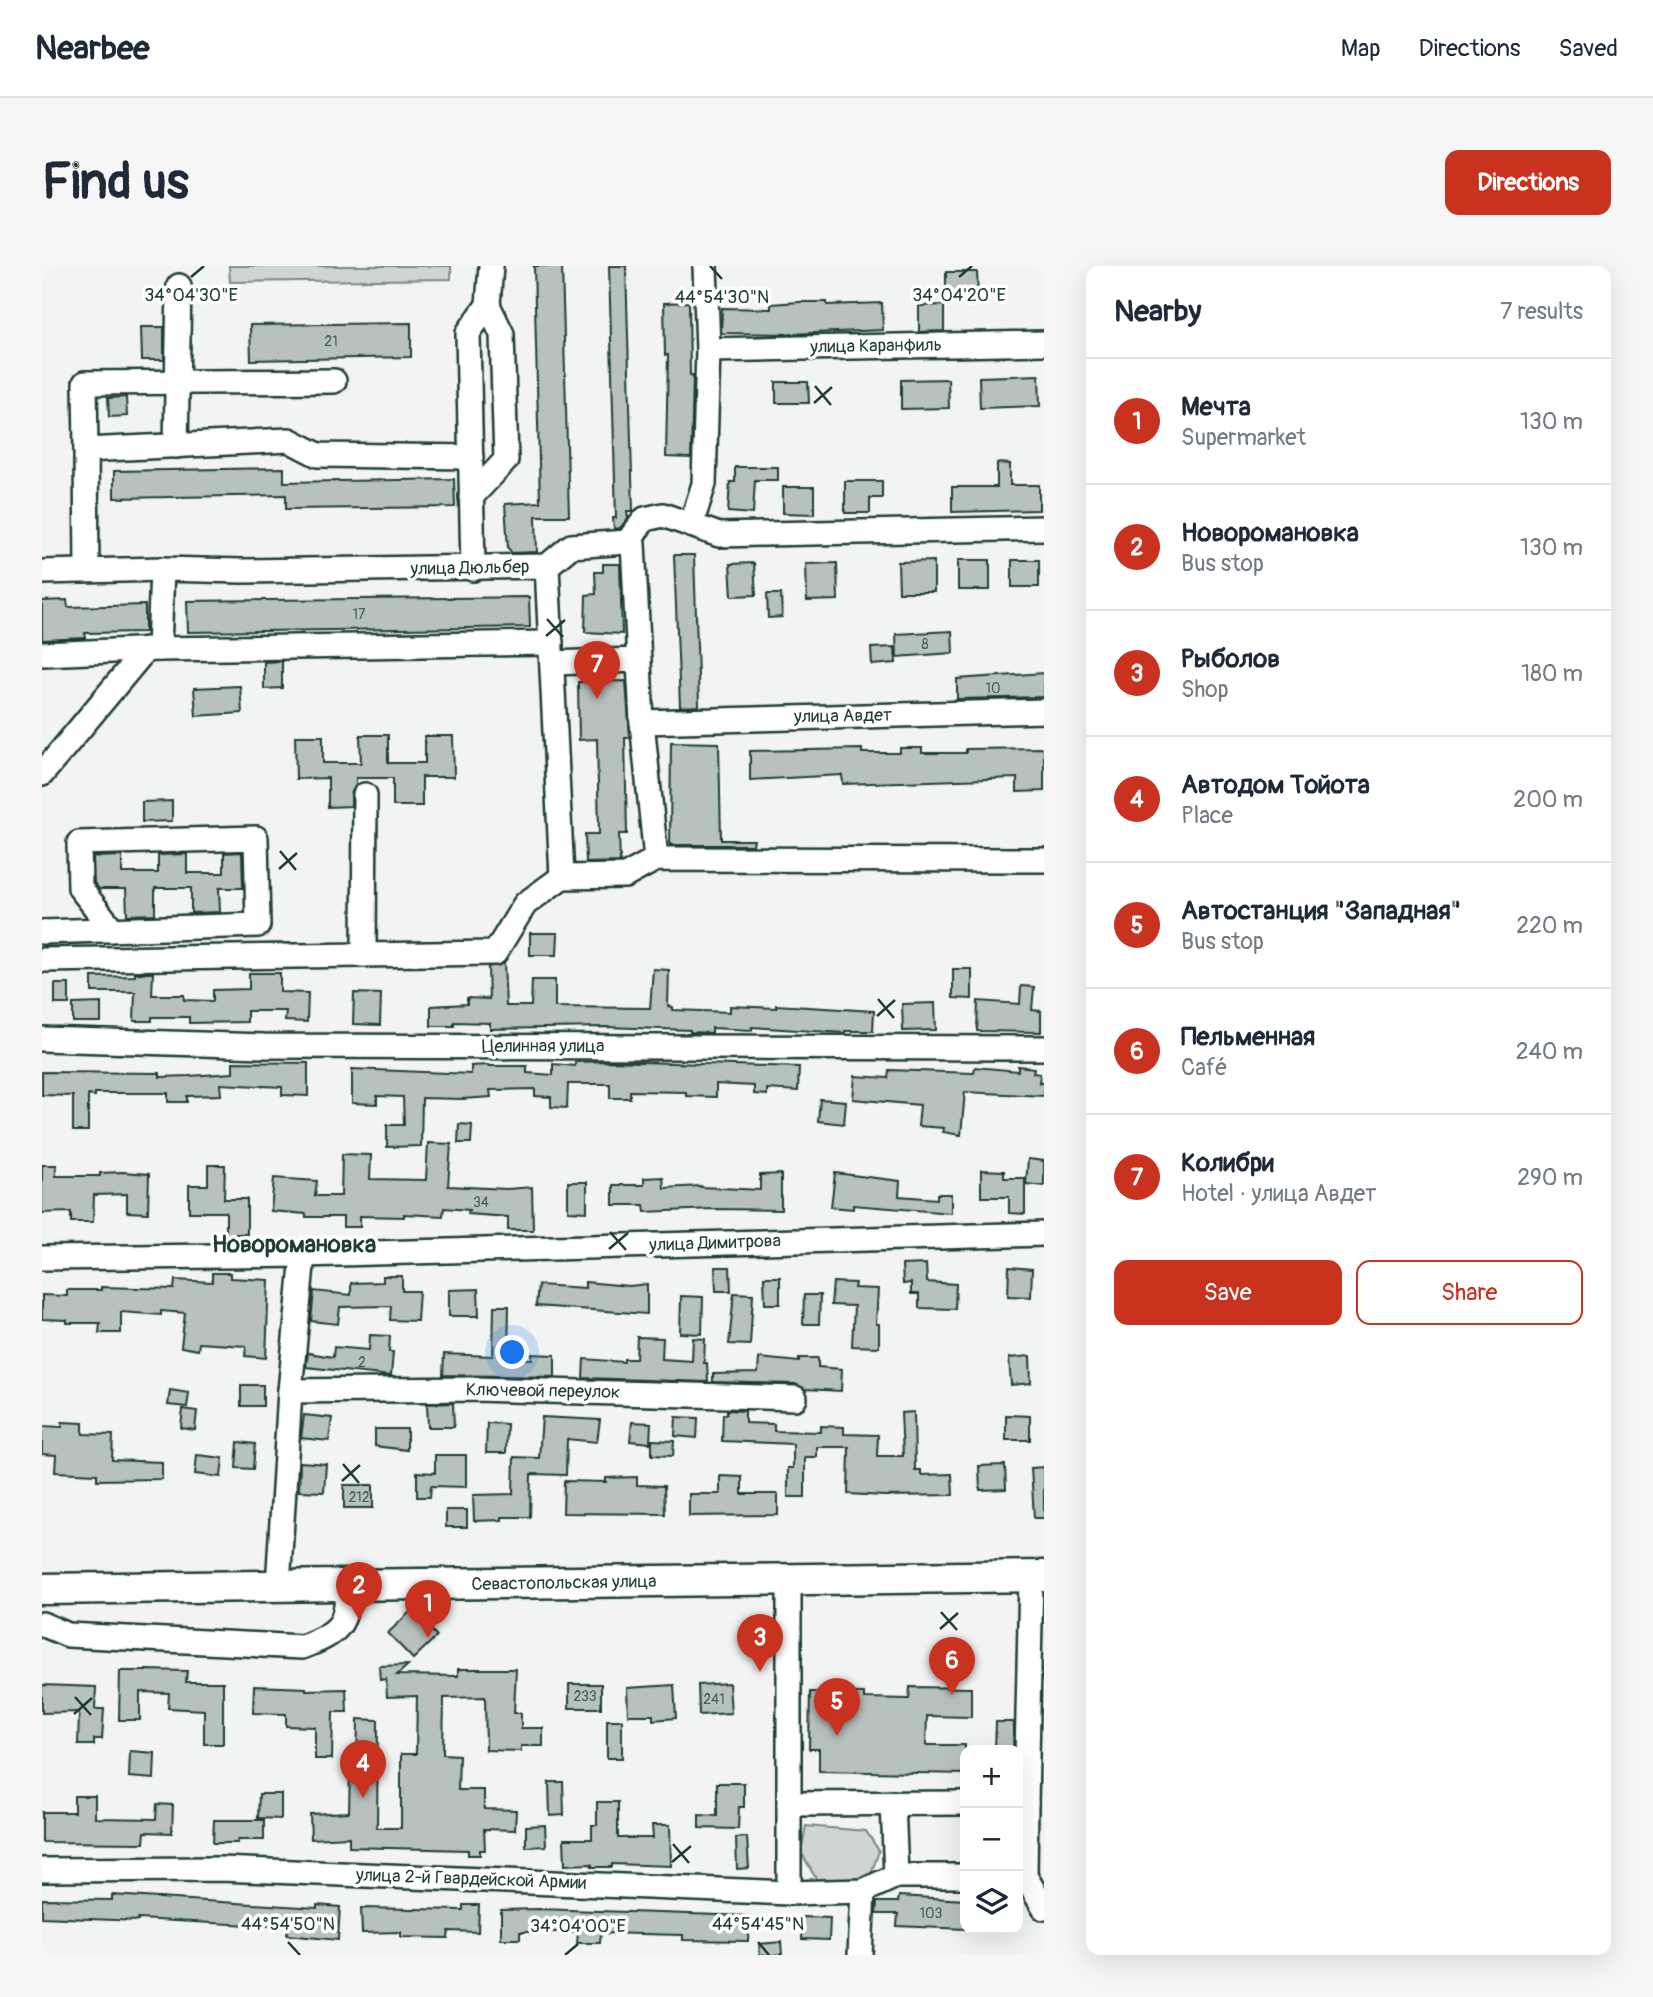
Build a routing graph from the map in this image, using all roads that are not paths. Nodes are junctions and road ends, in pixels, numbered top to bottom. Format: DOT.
graph roads {
  1 [pos="491,266"];
  2 [pos="705,266"];
  3 [pos="179,286"];
  4 [pos="488,305"];
  5 [pos="1044,343"];
  6 [pos="708,350"];
  7 [pos="334,381"];
  8 [pos="177,382"];
  9 [pos="176,446"];
  10 [pos="86,450"];
  11 [pos="471,457"];
  12 [pos="471,497"];
  13 [pos="691,525"];
  14 [pos="1044,528"];
  15 [pos="627,542"];
  16 [pos="547,566"];
  17 [pos="162,569"];
  18 [pos="473,569"];
  19 [pos="87,570"];
  20 [pos="42,572"];
  21 [pos="153,649"];
  22 [pos="551,653"];
  23 [pos="42,654"];
  24 [pos="639,660"];
  25 [pos="1044,711"];
  26 [pos="642,722"];
  27 [pos="42,774"];
  28 [pos="365,795"];
  29 [pos="656,859"];
  30 [pos="1044,860"];
  31 [pos="562,877"];
  32 [pos="113,930"];
  33 [pos="42,932"];
  34 [pos="364,955"];
  35 [pos="42,960"];
  36 [pos="42,1039"];
  37 [pos="1044,1048"];
  38 [pos="1044,1234"];
  39 [pos="303,1255"];
  40 [pos="42,1258"];
  41 [pos="290,1391"];
  42 [pos="795,1398"];
  43 [pos="1038,1577"];
  44 [pos="789,1580"];
  45 [pos="347,1585"];
  46 [pos="278,1586"];
  47 [pos="42,1589"];
  48 [pos="42,1624"];
  49 [pos="1023,1789"];
  50 [pos="893,1803"];
  51 [pos="960,1803"];
  52 [pos="789,1804"];
  53 [pos="1022,1808"];
  54 [pos="42,1870"];
  55 [pos="1022,1871"];
  56 [pos="896,1876"];
  57 [pos="960,1876"];
  58 [pos="1023,1877"];
  59 [pos="863,1891"];
  60 [pos="789,1894"];
  61 [pos="1044,1908"];
  62 [pos="860,1955"];
  1 -- 4 [label="street"];
  2 -- 6 [label="street"];
  3 -- 8 [label="street"];
  4 -- 11 [label="street"];
  4 -- 12 [label="street"];
  5 -- 6 [label="street, улица Каранфиль"];
  6 -- 13 [label="street"];
  7 -- 8 [label="street"];
  8 -- 9 [label="street"];
  8 -- 10 [label="street"];
  9 -- 10 [label="street"];
  9 -- 11 [label="street"];
  10 -- 19 [label="street"];
  11 -- 12 [label="street"];
  12 -- 18 [label="street"];
  13 -- 14 [label="street"];
  13 -- 15 [label="street"];
  15 -- 16 [label="street, улица Дюльбер"];
  15 -- 24 [label="street"];
  16 -- 18 [label="street, улица Дюльбер"];
  16 -- 22 [label="street"];
  17 -- 18 [label="street, улица Дюльбер"];
  17 -- 19 [label="street, улица Дюльбер"];
  17 -- 21 [label="street"];
  19 -- 20 [label="street, улица Дюльбер"];
  21 -- 22 [label="street"];
  21 -- 23 [label="street"];
  21 -- 27 [label="street"];
  22 -- 24 [label="street"];
  22 -- 31 [label="street"];
  24 -- 26 [label="street"];
  25 -- 26 [label="street, улица Авдет"];
  26 -- 29 [label="street"];
  28 -- 34 [label="street"];
  29 -- 30 [label="street"];
  29 -- 31 [label="street"];
  31 -- 34 [label="street"];
  32 -- 32 [label="street"];
  32 -- 33 [label="street"];
  34 -- 35 [label="street"];
  36 -- 37 [label="street, Целинная улица"];
  38 -- 39 [label="street, улица Димитрова"];
  39 -- 40 [label="street, улица Димитрова"];
  39 -- 41 [label="street"];
  41 -- 42 [label="street, Ключевой переулок"];
  41 -- 46 [label="street"];
  43 -- 44 [label="main road, Севастопольская улица"];
  43 -- 49 [label="street"];
  44 -- 45 [label="main road, Севастопольская улица"];
  44 -- 52 [label="street"];
  45 -- 46 [label="main road, Севастопольская улица"];
  45 -- 48 [label="street"];
  46 -- 47 [label="main road, Севастопольская улица"];
  50 -- 51 [label="street"];
  50 -- 52 [label="street"];
  50 -- 56 [label="street"];
  52 -- 60 [label="street"];
  53 -- 55 [label="street"];
  54 -- 60 [label="street, улица 2-й Гвардейской Армии"];
  56 -- 57 [label="street"];
  56 -- 59 [label="street, улица 2-й Гвардейской Армии"];
  58 -- 61 [label="street"];
  59 -- 60 [label="street, улица 2-й Гвардейской Армии"];
  59 -- 62 [label="street"];
}
